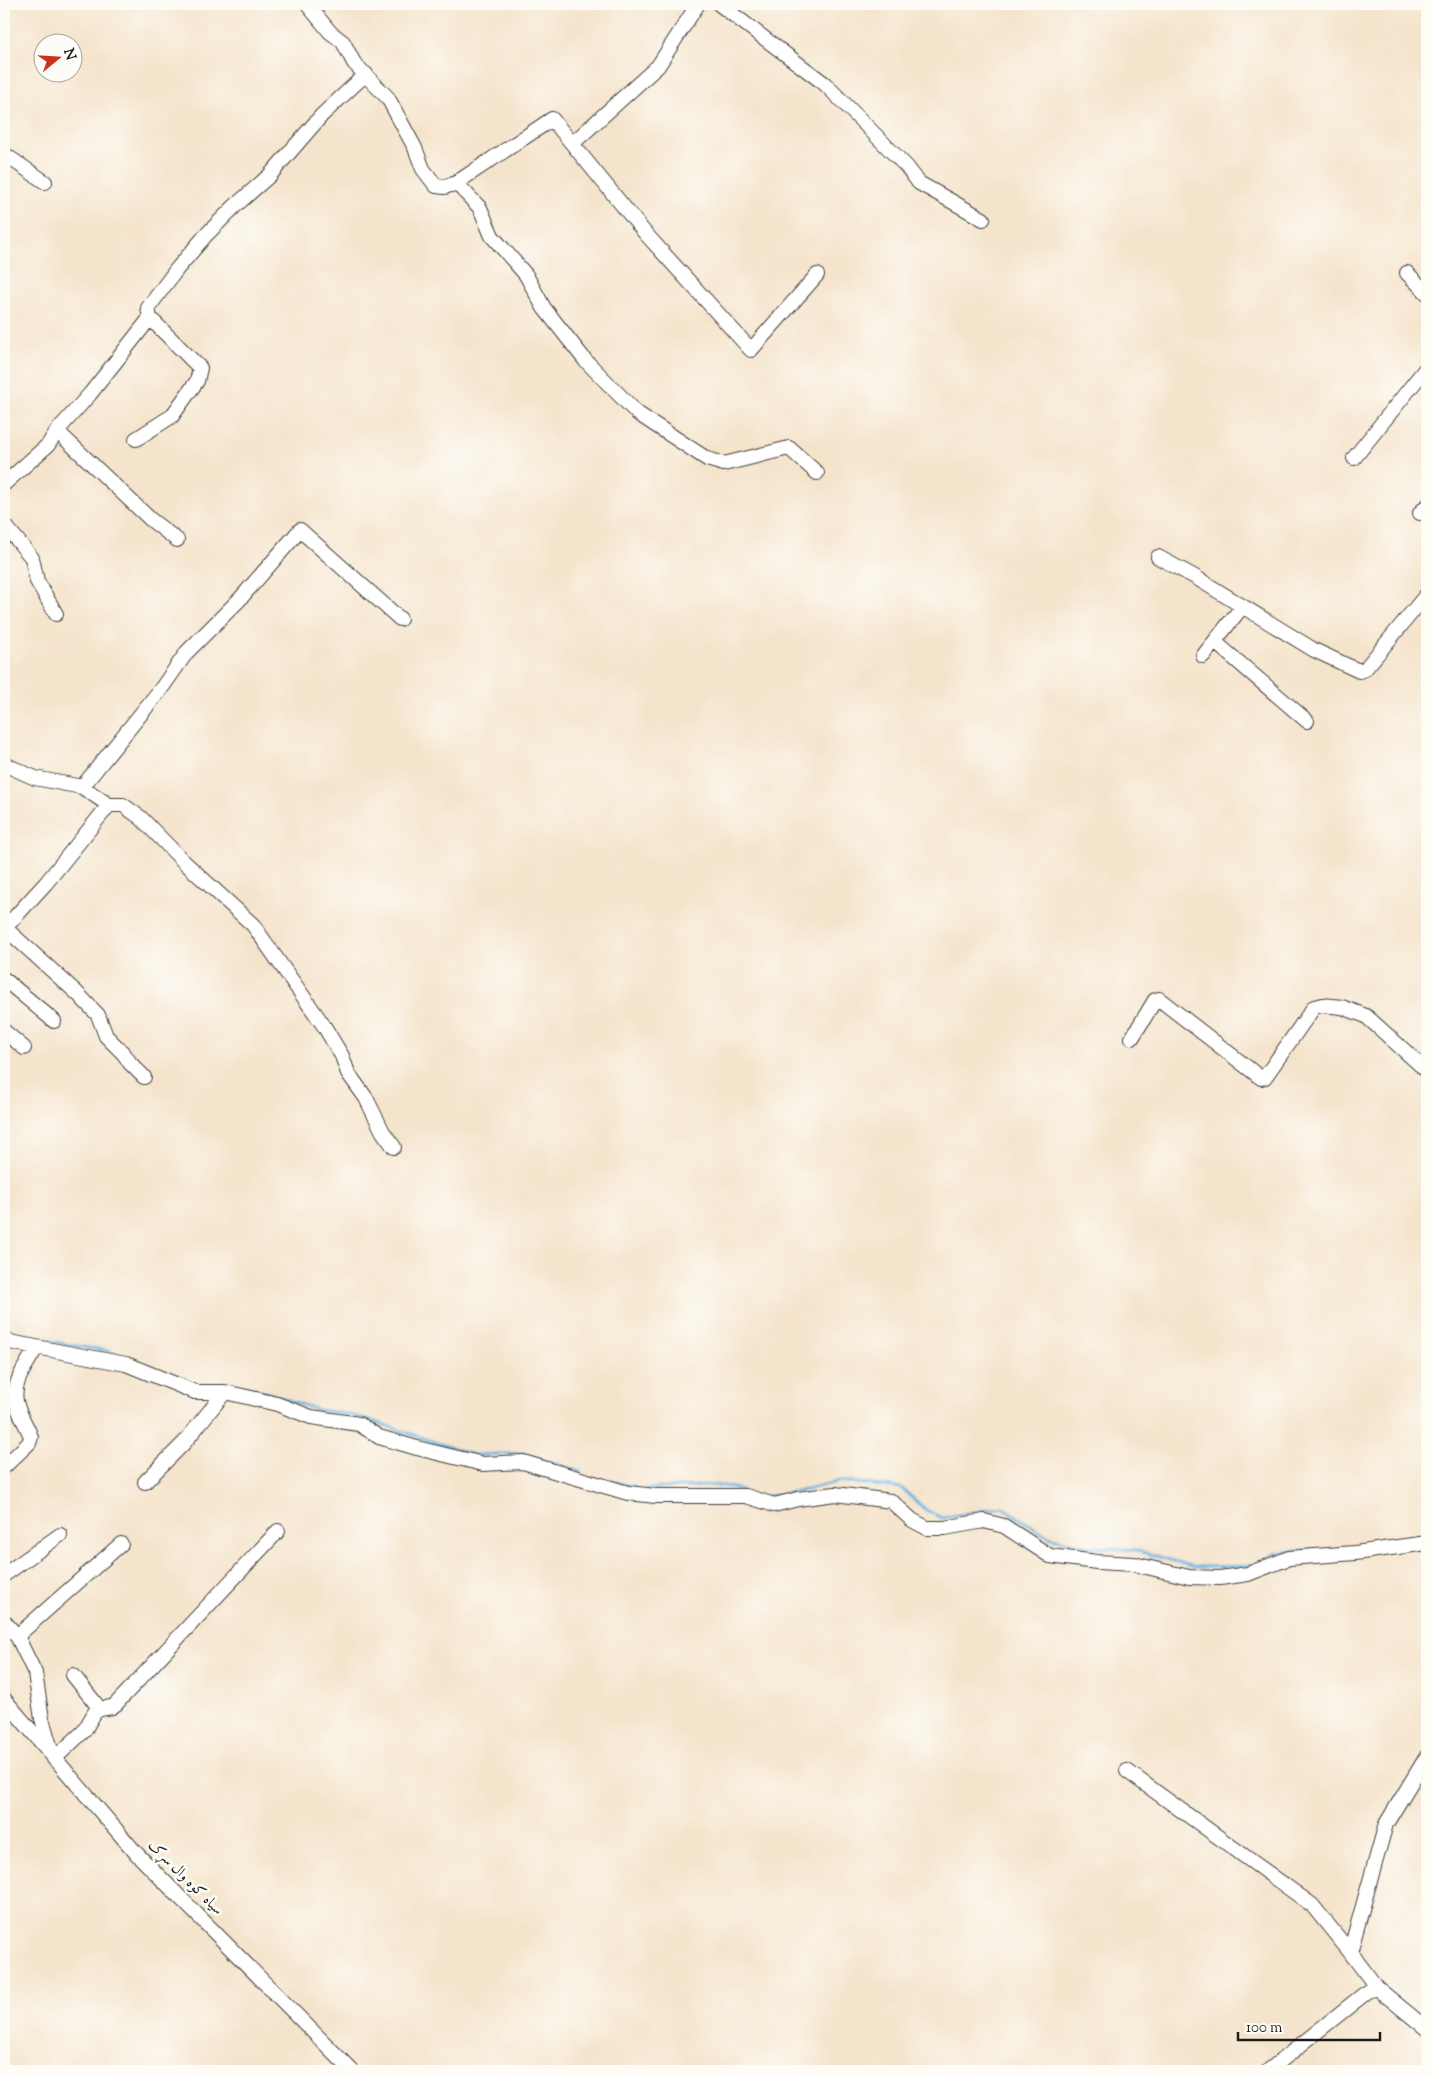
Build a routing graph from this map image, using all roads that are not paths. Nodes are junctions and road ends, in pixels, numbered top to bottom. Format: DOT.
graph roads {
  1 [pos="307,4"];
  2 [pos="698,4"];
  3 [pos="719,4"];
  4 [pos="366,74"];
  5 [pos="573,143"];
  6 [pos="4,154"];
  7 [pos="45,182"];
  8 [pos="456,183"];
  9 [pos="983,219"];
  10 [pos="1407,273"];
  11 [pos="817,275"];
  12 [pos="1427,293"];
  13 [pos="150,318"];
  14 [pos="1427,367"];
  15 [pos="57,430"];
  16 [pos="136,439"];
  17 [pos="1354,458"];
  18 [pos="817,474"];
  19 [pos="4,484"];
  20 [pos="4,524"];
  21 [pos="177,540"];
  22 [pos="1158,557"];
  23 [pos="1427,594"];
  24 [pos="1242,607"];
  25 [pos="56,614"];
  26 [pos="400,619"];
  27 [pos="1215,642"];
  28 [pos="1203,656"];
  29 [pos="1307,721"];
  30 [pos="4,764"];
  31 [pos="82,787"];
  32 [pos="109,805"];
  33 [pos="4,928"];
  34 [pos="4,979"];
  35 [pos="54,1020"];
  36 [pos="4,1031"];
  37 [pos="1132,1038"];
  38 [pos="24,1048"];
  39 [pos="1427,1071"];
  40 [pos="144,1077"];
  41 [pos="394,1147"];
  42 [pos="4,1341"];
  43 [pos="36,1348"];
  44 [pos="225,1392"];
  45 [pos="4,1467"];
  46 [pos="144,1482"];
  47 [pos="278,1531"];
  48 [pos="60,1536"];
  49 [pos="1427,1543"];
  50 [pos="121,1544"];
  51 [pos="4,1575"];
  52 [pos="4,1621"];
  53 [pos="17,1636"];
  54 [pos="72,1675"];
  55 [pos="4,1700"];
  56 [pos="100,1708"];
  57 [pos="1427,1756"];
  58 [pos="54,1759"];
  59 [pos="1127,1771"];
  60 [pos="1350,1952"];
  61 [pos="1377,1988"];
  62 [pos="1427,2029"];
  63 [pos="352,2071"];
  64 [pos="1268,2071"];
  1 -- 4 [label="street"];
  2 -- 5 [label="street"];
  3 -- 9 [label="street"];
  4 -- 8 [label="street"];
  4 -- 13 [label="street"];
  5 -- 8 [label="street"];
  5 -- 11 [label="street"];
  6 -- 7 [label="street"];
  8 -- 18 [label="street"];
  10 -- 12 [label="street"];
  13 -- 15 [label="street"];
  13 -- 16 [label="street"];
  14 -- 17 [label="street"];
  15 -- 19 [label="street"];
  15 -- 21 [label="street"];
  20 -- 25 [label="street"];
  22 -- 24 [label="street"];
  23 -- 24 [label="street"];
  24 -- 27 [label="street"];
  26 -- 31 [label="street"];
  27 -- 28 [label="street"];
  27 -- 29 [label="street"];
  30 -- 31 [label="street"];
  31 -- 32 [label="street"];
  32 -- 33 [label="street"];
  32 -- 41 [label="street"];
  33 -- 40 [label="street"];
  34 -- 35 [label="street"];
  36 -- 38 [label="street"];
  37 -- 39 [label="street"];
  42 -- 43 [label="street"];
  43 -- 44 [label="street"];
  43 -- 45 [label="street"];
  44 -- 46 [label="street"];
  44 -- 49 [label="street"];
  47 -- 56 [label="street"];
  48 -- 51 [label="street"];
  50 -- 53 [label="street"];
  52 -- 53 [label="street"];
  53 -- 58 [label="street"];
  54 -- 56 [label="street"];
  55 -- 58 [label="street, سیاه کوه وال سړک"];
  56 -- 58 [label="street"];
  57 -- 60 [label="street"];
  58 -- 63 [label="street, سیاه کوه وال سړک"];
  59 -- 60 [label="street"];
  60 -- 61 [label="street"];
  61 -- 62 [label="street"];
  61 -- 64 [label="street"];
}
